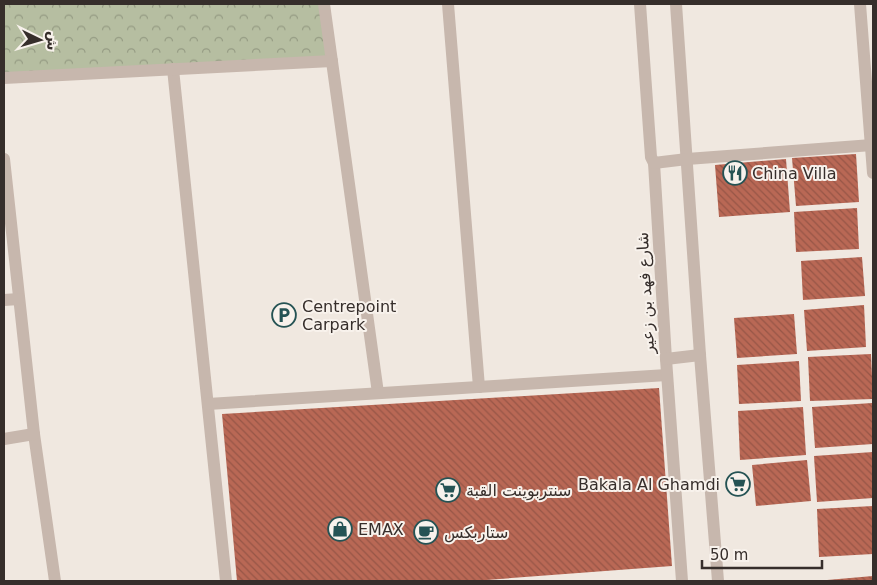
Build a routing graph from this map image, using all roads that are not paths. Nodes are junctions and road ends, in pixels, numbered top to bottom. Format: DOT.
graph roads {
  1 [pos="324,4"];
  2 [pos="448,4"];
  3 [pos="640,4"];
  4 [pos="676,4"];
  5 [pos="860,4"];
  6 [pos="868,54"];
  7 [pos="332,61"];
  8 [pos="173,69"];
  9 [pos="4,78"];
  10 [pos="872,145"];
  11 [pos="4,159"];
  12 [pos="687,159"];
  13 [pos="654,163"];
  14 [pos="873,173"];
  15 [pos="19,299"];
  16 [pos="4,300"];
  17 [pos="700,355"];
  18 [pos="666,359"];
  19 [pos="667,375"];
  20 [pos="479,387"];
  21 [pos="378,393"];
  22 [pos="208,404"];
  23 [pos="34,434"];
  24 [pos="4,439"];
  25 [pos="55,581"];
  26 [pos="226,581"];
  27 [pos="682,581"];
  28 [pos="718,581"];
  1 -- 7 [label="street"];
  2 -- 20 [label="street"];
  3 -- 13 [label="street, شارع فهد بن زعير"];
  4 -- 12 [label="street"];
  5 -- 6 [label="street"];
  6 -- 10 [label="street"];
  7 -- 8 [label="street"];
  7 -- 21 [label="street"];
  8 -- 9 [label="street"];
  8 -- 22 [label="street"];
  10 -- 12 [label="street"];
  10 -- 14 [label="street"];
  11 -- 15 [label="street"];
  12 -- 13 [label="street"];
  12 -- 17 [label="street"];
  13 -- 18 [label="street, شارع فهد بن زعير"];
  15 -- 16 [label="street"];
  15 -- 23 [label="street"];
  17 -- 18 [label="street"];
  17 -- 28 [label="street"];
  18 -- 19 [label="street, شارع فهد بن زعير"];
  19 -- 20 [label="street"];
  19 -- 27 [label="street, شارع فهد بن زعير"];
  20 -- 21 [label="street"];
  21 -- 22 [label="street"];
  22 -- 26 [label="street"];
  23 -- 24 [label="street"];
  23 -- 25 [label="street"];
}
